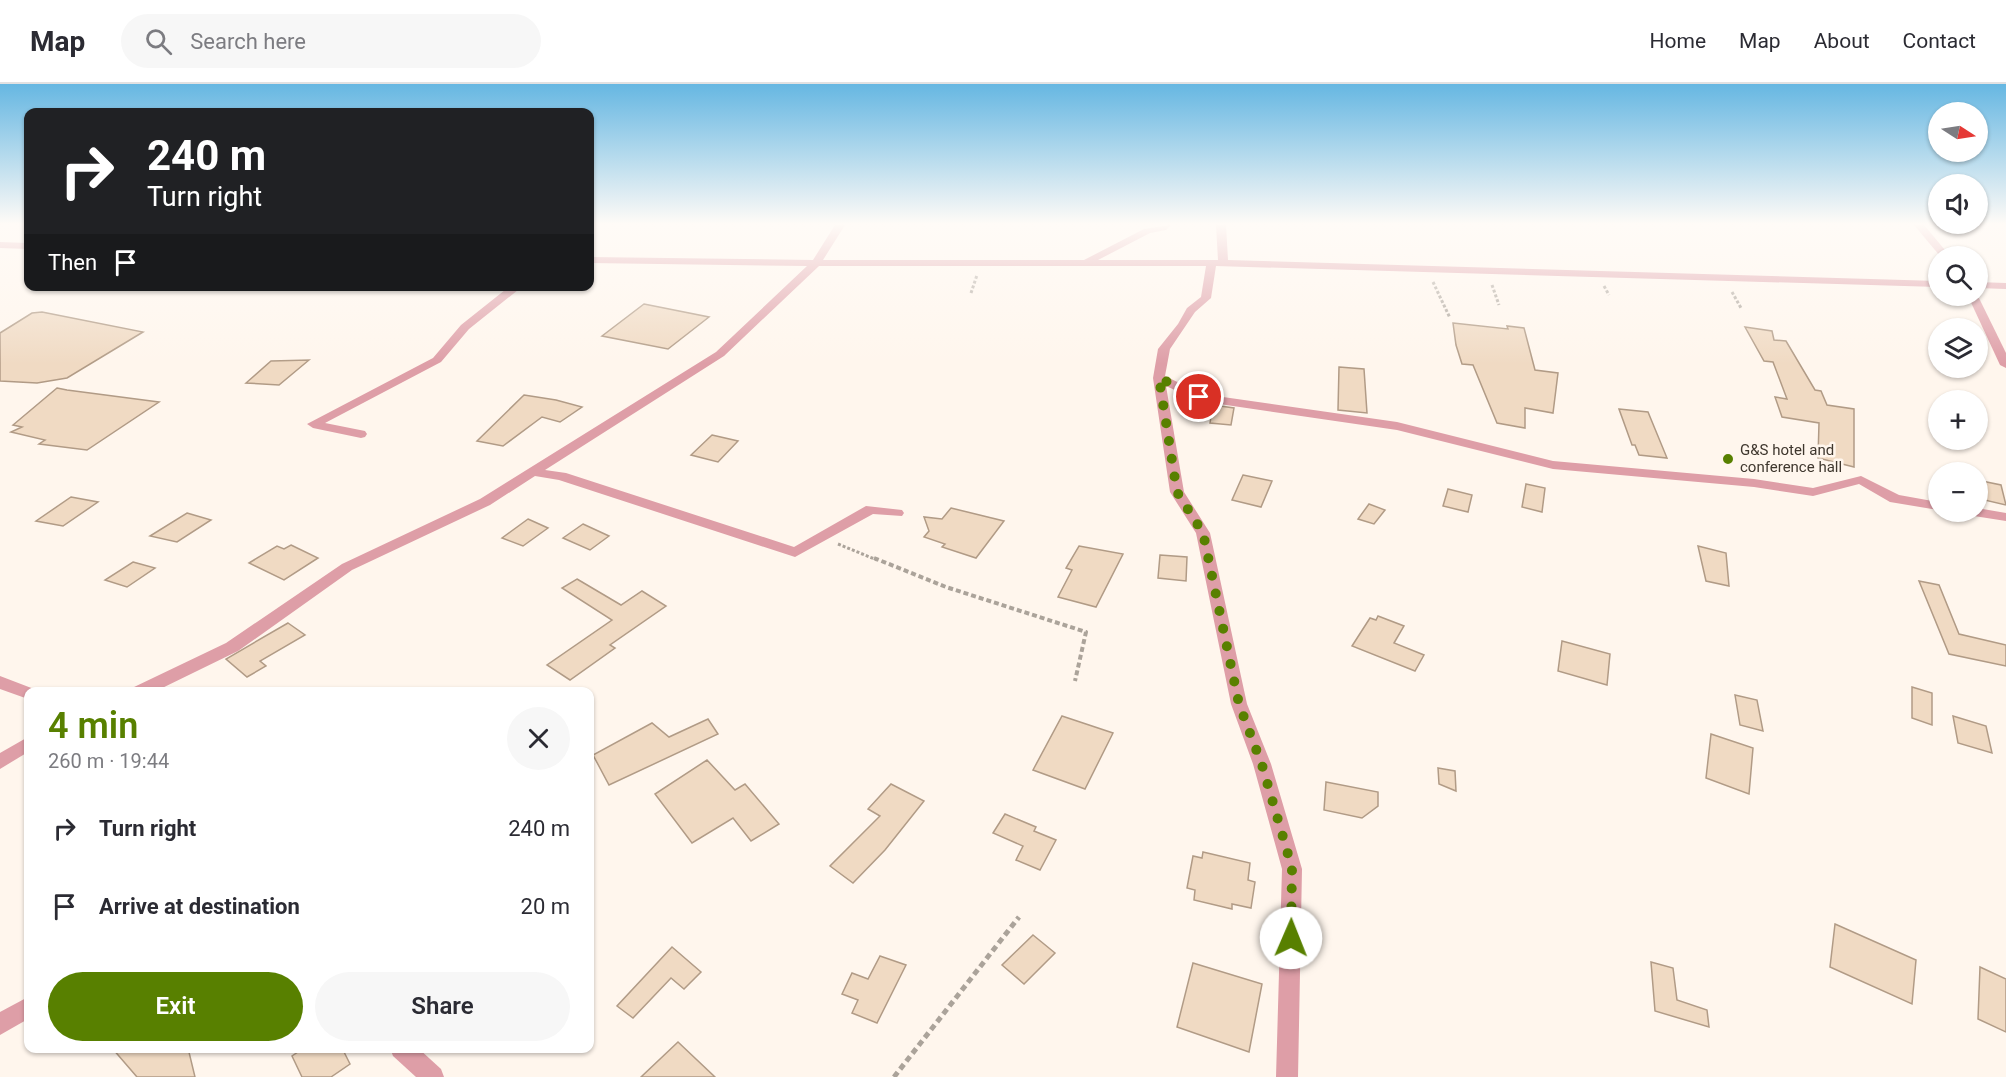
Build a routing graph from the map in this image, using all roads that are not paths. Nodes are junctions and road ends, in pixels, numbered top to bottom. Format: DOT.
graph roads {
  1 [pos="807,271"];
  2 [pos="1214,271"];
  3 [pos="1529,271"];
  4 [pos="1928,284"];
  5 [pos="1988,285"];
  6 [pos="2006,286"];
  7 [pos="510,291"];
  8 [pos="1978,306"];
  9 [pos="2006,365"];
  10 [pos="1159,378"];
  11 [pos="361,434"];
  12 [pos="533,472"];
  13 [pos="1928,504"];
  14 [pos="897,513"];
  15 [pos="1988,514"];
  16 [pos="2006,517"];
  17 [pos="0,682"];
  18 [pos="148,687"];
  19 [pos="24,691"];
  20 [pos="24,747"];
  21 [pos="0,762"];
  22 [pos="24,1009"];
  23 [pos="0,1024"];
  24 [pos="407,1053"];
  25 [pos="433,1077"];
  26 [pos="1287,1077"];
  1 -- 12 [label="street"];
  2 -- 10 [label="street"];
  3 -- 4 [label="street"];
  5 -- 6 [label="street"];
  7 -- 11 [label="street"];
  8 -- 9 [label="street"];
  10 -- 13 [label="street"];
  10 -- 26 [label="street"];
  12 -- 14 [label="street"];
  12 -- 18 [label="street"];
  15 -- 16 [label="street"];
  17 -- 19 [label="street"];
  20 -- 21 [label="street"];
  22 -- 23 [label="street"];
  24 -- 25 [label="street"];
}
